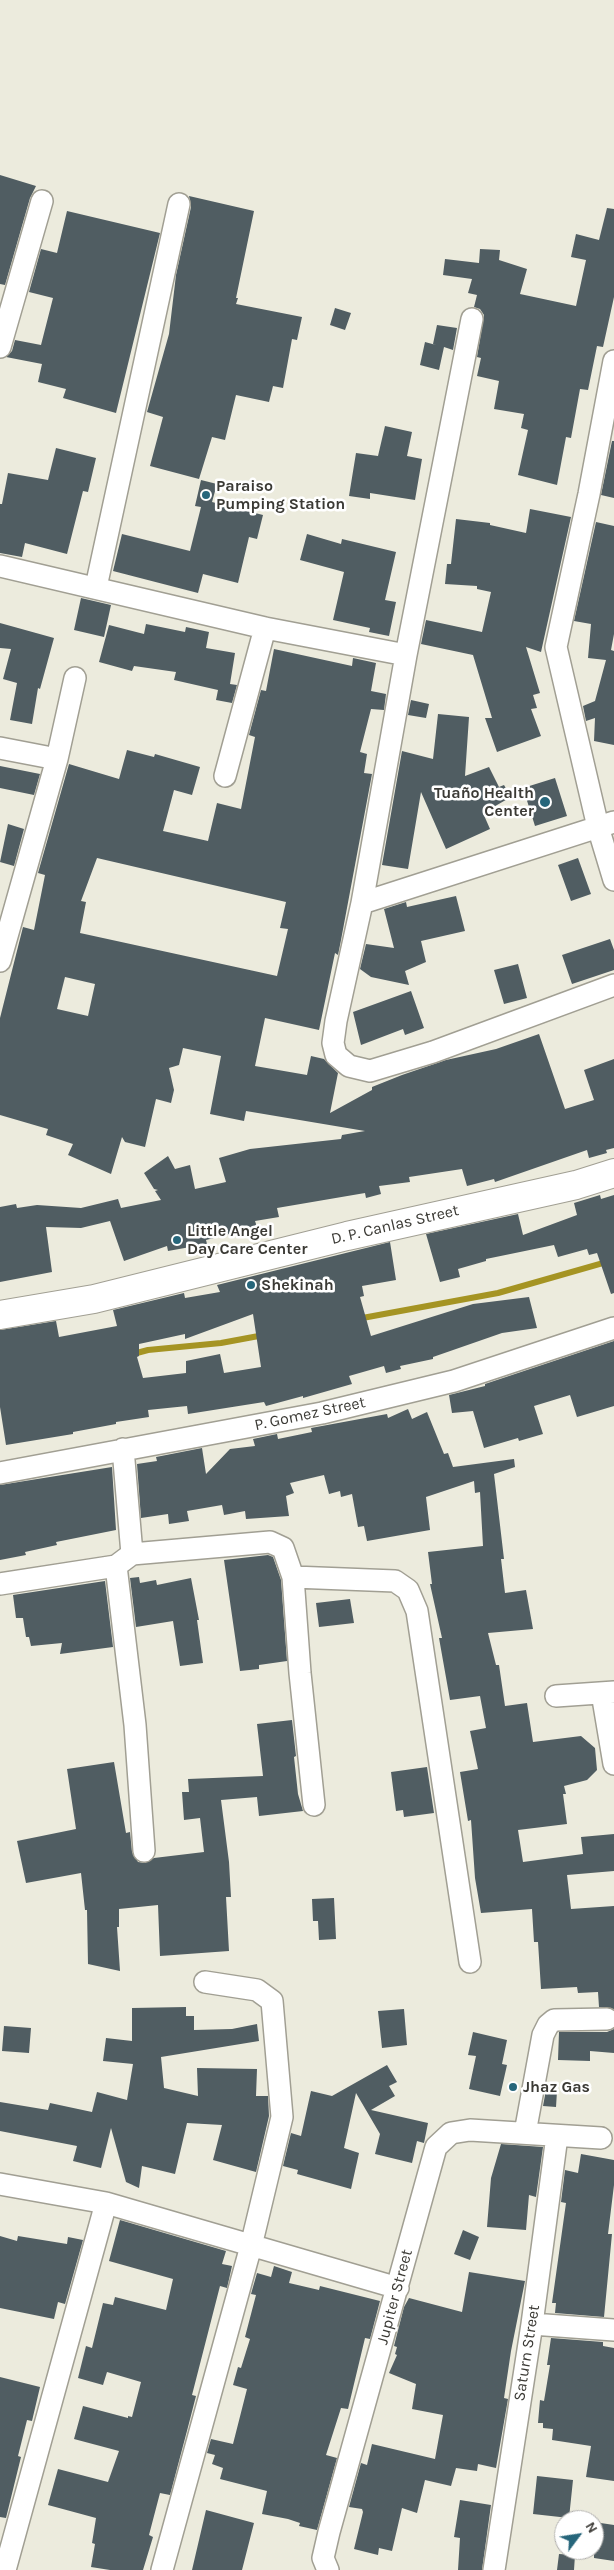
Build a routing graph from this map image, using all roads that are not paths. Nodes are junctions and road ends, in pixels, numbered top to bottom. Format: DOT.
graph roads {
  1 [pos="42,201"];
  2 [pos="179,204"];
  3 [pos="472,319"];
  4 [pos="0,347"];
  5 [pos="613,373"];
  6 [pos="0,566"];
  7 [pos="96,587"];
  8 [pos="265,628"];
  9 [pos="406,655"];
  10 [pos="75,678"];
  11 [pos="0,748"];
  12 [pos="57,759"];
  13 [pos="225,776"];
  14 [pos="606,824"];
  15 [pos="614,880"];
  16 [pos="362,903"];
  17 [pos="0,961"];
  18 [pos="614,985"];
  19 [pos="614,1173"];
  20 [pos="0,1315"];
  21 [pos="614,1328"];
  22 [pos="123,1450"];
  23 [pos="0,1473"];
  24 [pos="124,1560"];
  25 [pos="293,1577"];
  26 [pos="0,1584"];
  27 [pos="608,1692"];
  28 [pos="556,1696"];
  29 [pos="614,1764"];
  30 [pos="314,1805"];
  31 [pos="144,1851"];
  32 [pos="470,1962"];
  33 [pos="205,1982"];
  34 [pos="606,2019"];
  35 [pos="526,2133"];
  36 [pos="557,2136"];
  37 [pos="601,2138"];
  38 [pos="0,2184"];
  39 [pos="106,2203"];
  40 [pos="251,2246"];
  41 [pos="398,2288"];
  42 [pos="532,2324"];
  43 [pos="614,2330"];
  44 [pos="5,2570"];
  45 [pos="162,2570"];
  46 [pos="328,2570"];
  47 [pos="494,2570"];
  1 -- 4 [label="street"];
  2 -- 7 [label="street"];
  3 -- 9 [label="street"];
  5 -- 14 [label="street"];
  6 -- 7 [label="street"];
  7 -- 8 [label="street"];
  8 -- 9 [label="street"];
  8 -- 13 [label="street"];
  9 -- 16 [label="street"];
  10 -- 12 [label="street"];
  11 -- 12 [label="street"];
  12 -- 17 [label="street"];
  14 -- 15 [label="street"];
  14 -- 16 [label="street"];
  16 -- 18 [label="street"];
  19 -- 20 [label="main road, D. P. Canlas Street"];
  21 -- 22 [label="street, P. Gomez Street"];
  22 -- 23 [label="street, P. Gomez Street"];
  22 -- 24 [label="street"];
  24 -- 25 [label="street"];
  24 -- 26 [label="street"];
  24 -- 31 [label="street"];
  25 -- 30 [label="street"];
  25 -- 32 [label="street"];
  27 -- 28 [label="street"];
  27 -- 29 [label="street"];
  33 -- 40 [label="street"];
  34 -- 35 [label="street"];
  35 -- 36 [label="street, Jupiter Street"];
  35 -- 41 [label="street, Jupiter Street"];
  36 -- 37 [label="street, Jupiter Street"];
  36 -- 42 [label="street, Saturn Street"];
  38 -- 39 [label="street"];
  39 -- 40 [label="street"];
  39 -- 44 [label="street"];
  40 -- 41 [label="street"];
  40 -- 45 [label="street"];
  41 -- 46 [label="street, Jupiter Street"];
  42 -- 43 [label="street"];
  42 -- 47 [label="street, Saturn Street"];
}
